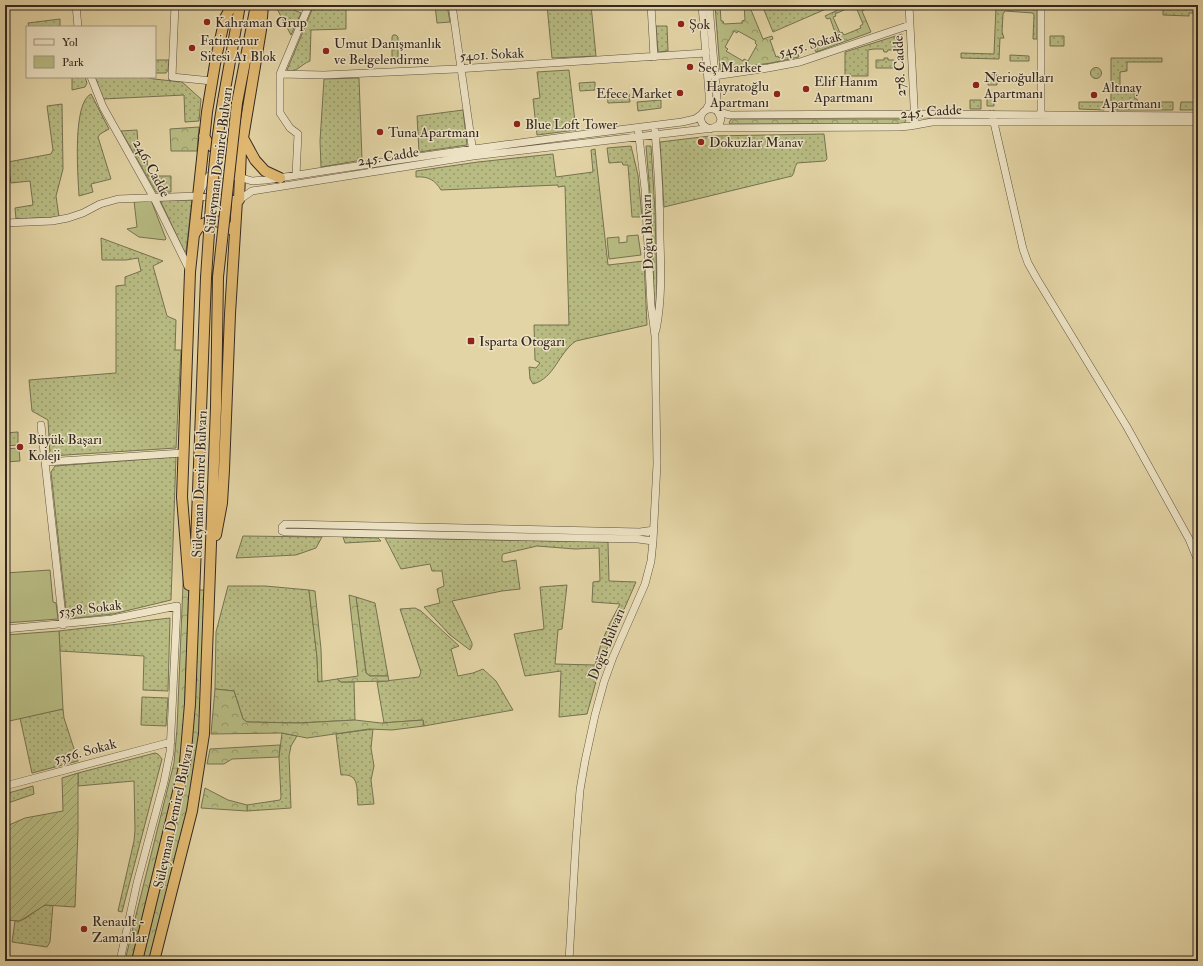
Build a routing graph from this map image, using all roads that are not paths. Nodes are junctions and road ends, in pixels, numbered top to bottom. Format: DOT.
graph roads {
  1 [pos="76,5"];
  2 [pos="175,5"];
  3 [pos="232,5"];
  4 [pos="240,5"];
  5 [pos="256,5"];
  6 [pos="262,5"];
  7 [pos="309,5"];
  8 [pos="452,5"];
  9 [pos="651,5"];
  10 [pos="702,5"];
  11 [pos="709,5"];
  12 [pos="909,5"];
  13 [pos="1041,5"];
  14 [pos="910,25"];
  15 [pos="78,26"];
  16 [pos="706,53"];
  17 [pos="654,57"];
  18 [pos="462,69"];
  19 [pos="280,74"];
  20 [pos="714,76"];
  21 [pos="91,78"];
  22 [pos="212,81"];
  23 [pos="704,112"];
  24 [pos="718,112"];
  25 [pos="915,114"];
  26 [pos="1198,116"];
  27 [pos="993,118"];
  28 [pos="1041,118"];
  29 [pos="1198,122"];
  30 [pos="915,125"];
  31 [pos="654,126"];
  32 [pos="638,128"];
  33 [pos="712,128"];
  34 [pos="655,134"];
  35 [pos="204,136"];
  36 [pos="639,136"];
  37 [pos="243,138"];
  38 [pos="473,152"];
  39 [pos="296,176"];
  40 [pos="239,177"];
  41 [pos="280,178"];
  42 [pos="197,196"];
  43 [pos="153,197"];
  44 [pos="239,200"];
  45 [pos="5,223"];
  46 [pos="194,237"];
  47 [pos="234,242"];
  48 [pos="190,272"];
  49 [pos="655,336"];
  50 [pos="41,425"];
  51 [pos="183,453"];
  52 [pos="46,462"];
  53 [pos="654,530"];
  54 [pos="653,541"];
  55 [pos="1198,562"];
  56 [pos="210,567"];
  57 [pos="63,625"];
  58 [pos="5,629"];
  59 [pos="193,629"];
  60 [pos="171,742"];
  61 [pos="5,786"];
  62 [pos="120,961"];
  63 [pos="137,961"];
  64 [pos="154,961"];
  65 [pos="569,961"];
  1 -- 15 [label="street"];
  2 -- 22 [label="street"];
  3 -- 22 [label="highway"];
  4 -- 59 [label="highway, Süleyman Demirel Bulvarı, bridge"];
  5 -- 56 [label="highway, Süleyman Demirel Bulvarı, bridge"];
  6 -- 37 [label="highway"];
  7 -- 19 [label="street"];
  8 -- 18 [label="street"];
  9 -- 17 [label="street"];
  10 -- 16 [label="street"];
  11 -- 20 [label="street"];
  12 -- 14 [label="street, 278. Cadde"];
  13 -- 28 [label="street"];
  14 -- 20 [label="street, 5455. Sokak"];
  14 -- 25 [label="street, 278. Cadde"];
  16 -- 17 [label="street, 5401. Sokak"];
  16 -- 23 [label="street"];
  17 -- 18 [label="street, 5401. Sokak"];
  18 -- 19 [label="street, 5401. Sokak"];
  18 -- 38 [label="street"];
  19 -- 39 [label="street"];
  20 -- 24 [label="street"];
  21 -- 43 [label="street, 246. Cadde"];
  22 -- 35 [label="highway"];
  23 -- 24 [label="street"];
  23 -- 31 [label="street, 245. Cadde"];
  23 -- 33 [label="street"];
  24 -- 25 [label="street, 245. Cadde"];
  24 -- 33 [label="street"];
  25 -- 27 [label="street, 245. Cadde"];
  25 -- 30 [label="street, 278. Cadde"];
  26 -- 28 [label="street, 245. Cadde"];
  27 -- 28 [label="street, 245. Cadde"];
  27 -- 30 [label="street, 245. Cadde"];
  27 -- 55 [label="street"];
  28 -- 29 [label="street, 245. Cadde"];
  30 -- 33 [label="street, 245. Cadde"];
  31 -- 32 [label="street, 245. Cadde"];
  31 -- 34 [label="street, Doğu Bulvarı"];
  32 -- 36 [label="street, Doğu Bulvarı"];
  32 -- 38 [label="street, 245. Cadde"];
  33 -- 34 [label="street, 245. Cadde"];
  34 -- 36 [label="street, 245. Cadde"];
  34 -- 49 [label="street, Doğu Bulvarı"];
  35 -- 37 [label="highway"];
  35 -- 42 [label="highway"];
  36 -- 38 [label="street, 245. Cadde"];
  36 -- 49 [label="street, Doğu Bulvarı"];
  37 -- 40 [label="highway"];
  37 -- 41 [label="highway"];
  38 -- 39 [label="street, 245. Cadde"];
  38 -- 44 [label="street, 245. Cadde"];
  39 -- 41 [label="street, 245. Cadde"];
  40 -- 41 [label="street, 245. Cadde"];
  40 -- 42 [label="street, 245. Cadde"];
  40 -- 44 [label="highway"];
  42 -- 43 [label="street"];
  42 -- 44 [label="street"];
  42 -- 46 [label="highway"];
  43 -- 45 [label="street"];
  43 -- 48 [label="street, 246. Cadde"];
  44 -- 47 [label="highway"];
  46 -- 47 [label="highway"];
  46 -- 48 [label="highway"];
  47 -- 56 [label="highway"];
  48 -- 51 [label="highway"];
  49 -- 53 [label="street, Doğu Bulvarı"];
  50 -- 52 [label="street"];
  51 -- 52 [label="street"];
  51 -- 59 [label="highway"];
  52 -- 57 [label="street"];
  53 -- 54 [label="street, Doğu Bulvarı"];
  53 -- 54 [label="street"];
  54 -- 65 [label="street, Doğu Bulvarı"];
  56 -- 64 [label="highway, Süleyman Demirel Bulvarı"];
  57 -- 58 [label="street, 5358. Sokak"];
  57 -- 60 [label="street, 5358. Sokak"];
  59 -- 63 [label="highway, Süleyman Demirel Bulvarı"];
  60 -- 61 [label="street, 5356. Sokak"];
  60 -- 62 [label="street"];
}
